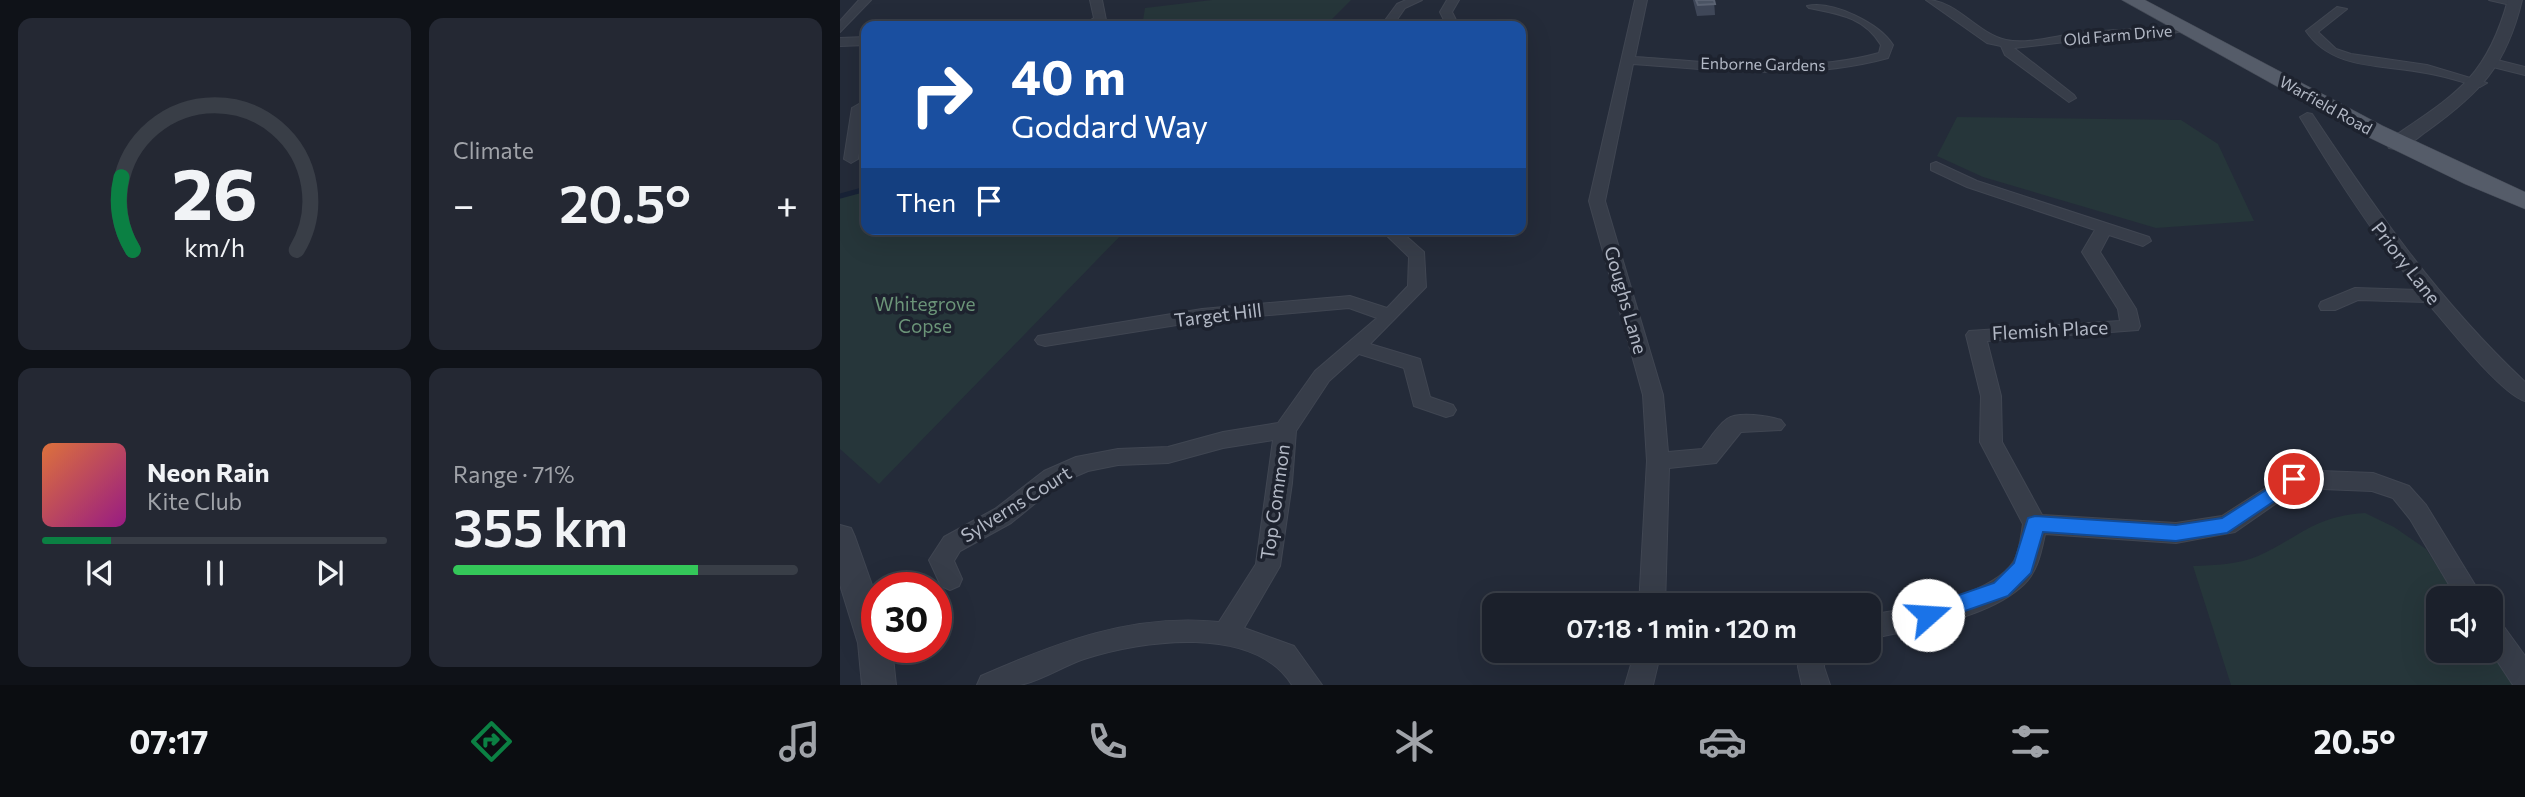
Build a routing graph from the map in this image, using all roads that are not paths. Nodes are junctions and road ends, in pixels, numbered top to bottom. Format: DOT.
graph roads {
  1 [pos="865,0"];
  2 [pos="1416,0"];
  3 [pos="1453,0"];
  4 [pos="1641,0"];
  5 [pos="1932,0"];
  6 [pos="2131,0"];
  7 [pos="2496,0"];
  8 [pos="2515,2"];
  9 [pos="1097,5"];
  10 [pos="1813,6"];
  11 [pos="2340,9"];
  12 [pos="1392,19"];
  13 [pos="1098,21"];
  14 [pos="1450,21"];
  15 [pos="840,28"];
  16 [pos="2186,29"];
  17 [pos="861,41"];
  18 [pos="840,43"];
  19 [pos="2007,45"];
  20 [pos="1626,60"];
  21 [pos="2493,63"];
  22 [pos="2525,71"];
  23 [pos="2480,83"];
  24 [pos="2069,98"];
  25 [pos="861,107"];
  26 [pos="840,112"];
  27 [pos="861,116"];
  28 [pos="2307,117"];
  29 [pos="2396,144"];
  30 [pos="851,159"];
  31 [pos="1936,167"];
  32 [pos="2525,201"];
  33 [pos="2104,229"];
  34 [pos="1395,235"];
  35 [pos="2143,241"];
  36 [pos="2430,296"];
  37 [pos="2328,306"];
  38 [pos="1390,316"];
  39 [pos="1045,340"];
  40 [pos="1357,347"];
  41 [pos="2525,394"];
  42 [pos="1446,410"];
  43 [pos="1773,425"];
  44 [pos="1285,430"];
  45 [pos="1658,461"];
  46 [pos="2035,524"];
  47 [pos="840,537"];
  48 [pos="946,572"];
  49 [pos="2464,586"];
  50 [pos="1653,593"];
  51 [pos="1881,625"];
  52 [pos="1227,632"];
  53 [pos="2503,647"];
  54 [pos="1645,663"];
  55 [pos="1811,663"];
  56 [pos="2525,679"];
  57 [pos="879,685"];
  58 [pos="991,685"];
  59 [pos="1308,685"];
  60 [pos="1639,685"];
  61 [pos="1816,685"];
  1 -- 15 [label="street"];
  2 -- 12 [label="street"];
  3 -- 14 [label="street"];
  4 -- 20 [label="street, Goughs Lane"];
  5 -- 19 [label="street"];
  6 -- 16 [label="main road, Warfield Road"];
  7 -- 8 [label="street"];
  8 -- 21 [label="street"];
  9 -- 13 [label="street"];
  10 -- 20 [label="street, Enborne Gardens"];
  11 -- 23 [label="street"];
  16 -- 19 [label="street, Old Farm Drive"];
  16 -- 29 [label="main road, Warfield Road"];
  17 -- 18 [label="street"];
  19 -- 24 [label="street"];
  20 -- 45 [label="street, Goughs Lane"];
  21 -- 22 [label="street"];
  21 -- 23 [label="street"];
  23 -- 29 [label="street"];
  25 -- 26 [label="street"];
  27 -- 30 [label="street"];
  28 -- 36 [label="street, Priory Lane"];
  29 -- 32 [label="main road, Warfield Road"];
  31 -- 33 [label="street"];
  33 -- 35 [label="street"];
  33 -- 46 [label="street, Flemish Place"];
  34 -- 38 [label="street, Top Common"];
  36 -- 37 [label="street"];
  36 -- 41 [label="street, Priory Lane"];
  38 -- 39 [label="street, Target Hill"];
  38 -- 40 [label="street, Top Common"];
  40 -- 42 [label="street"];
  40 -- 44 [label="street, Top Common"];
  43 -- 45 [label="street"];
  44 -- 48 [label="street, Sylverns Court"];
  44 -- 52 [label="street, Top Common"];
  45 -- 50 [label="street, Goughs Lane"];
  46 -- 49 [label="street"];
  46 -- 51 [label="street"];
  47 -- 57 [label="street"];
  52 -- 58 [label="street"];
  52 -- 59 [label="street"];
  53 -- 56 [label="street"];
  54 -- 60 [label="street"];
  55 -- 61 [label="street"];
}
